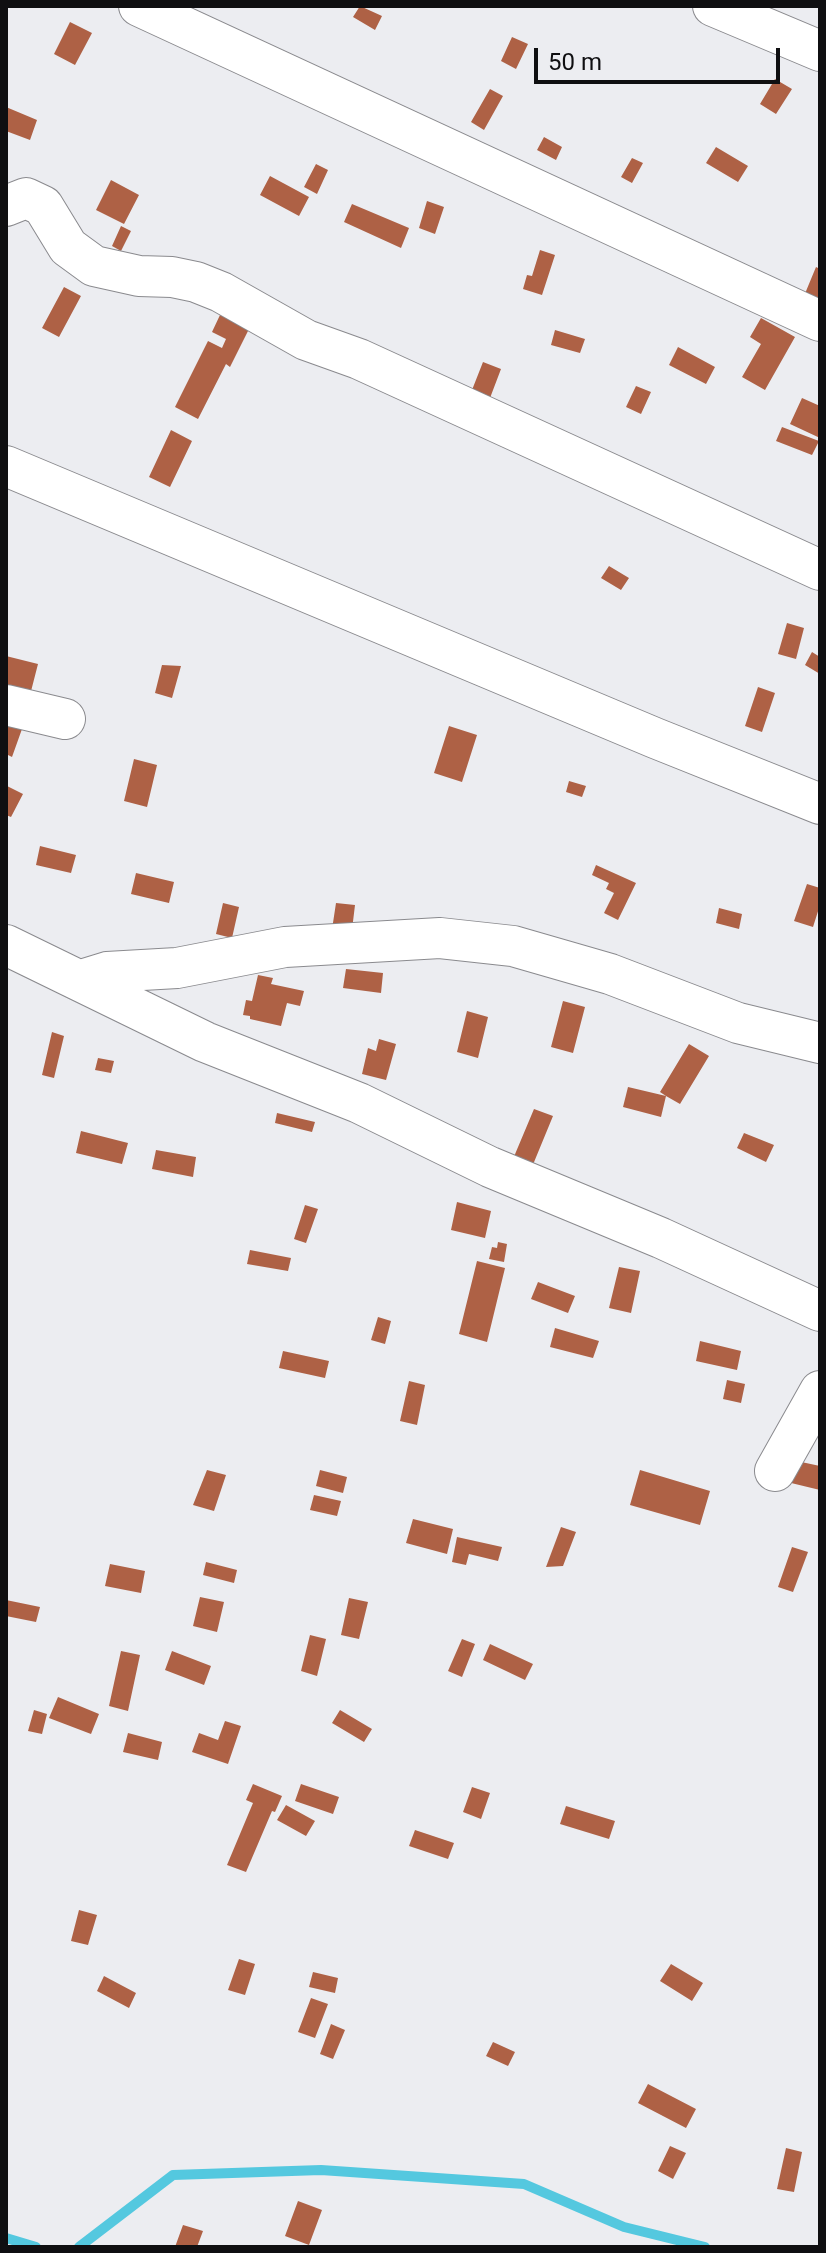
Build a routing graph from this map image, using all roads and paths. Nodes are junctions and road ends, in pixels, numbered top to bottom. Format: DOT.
graph roads {
  1 [pos="139,6"];
  2 [pos="713,6"];
  3 [pos="820,51"];
  4 [pos="6,206"];
  5 [pos="820,321"];
  6 [pos="6,466"];
  7 [pos="820,570"];
  8 [pos="6,705"];
  9 [pos="65,719"];
  10 [pos="820,804"];
  11 [pos="6,945"];
  12 [pos="81,980"];
  13 [pos="820,1043"];
  14 [pos="820,1311"];
  15 [pos="820,1391"];
  16 [pos="775,1471"];
  1 -- 5 [label="street"];
  2 -- 3 [label="street"];
  4 -- 7 [label="street"];
  6 -- 10 [label="street"];
  8 -- 9 [label="street"];
  11 -- 12 [label="street"];
  12 -- 13 [label="street"];
  12 -- 14 [label="street"];
  15 -- 16 [label="street"];
}
